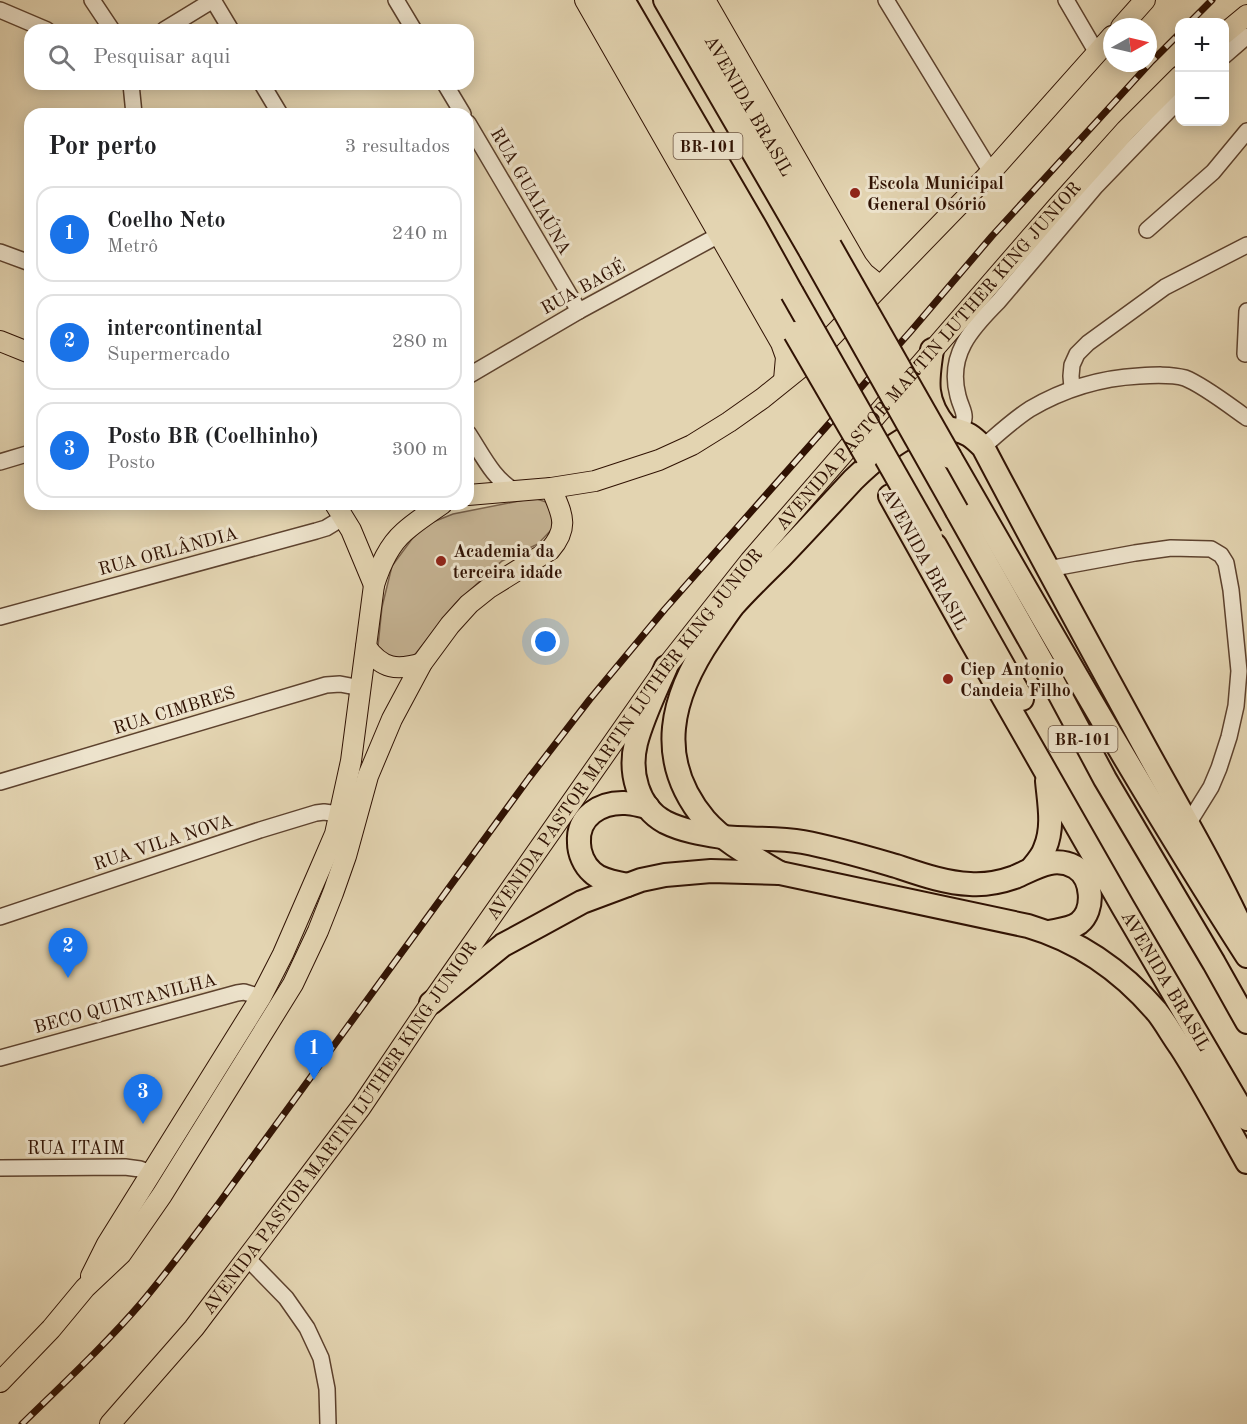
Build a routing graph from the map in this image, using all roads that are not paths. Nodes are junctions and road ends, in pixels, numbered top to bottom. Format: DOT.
graph roads {
  1 [pos="92,0"];
  2 [pos="213,0"];
  3 [pos="396,0"];
  4 [pos="585,0"];
  5 [pos="603,0"];
  6 [pos="623,0"];
  7 [pos="665,0"];
  8 [pos="688,0"];
  9 [pos="705,0"];
  10 [pos="886,0"];
  11 [pos="1065,0"];
  12 [pos="1145,0"];
  13 [pos="0,10"];
  14 [pos="1247,15"];
  15 [pos="1129,18"];
  16 [pos="32,24"];
  17 [pos="108,24"];
  18 [pos="174,24"];
  19 [pos="227,24"];
  20 [pos="410,24"];
  21 [pos="1229,30"];
  22 [pos="1247,36"];
  23 [pos="1103,46"];
  24 [pos="1229,52"];
  25 [pos="1097,53"];
  26 [pos="1175,80"];
  27 [pos="132,90"];
  28 [pos="266,90"];
  29 [pos="449,90"];
  30 [pos="1175,103"];
  31 [pos="133,108"];
  32 [pos="276,108"];
  33 [pos="459,108"];
  34 [pos="1247,131"];
  35 [pos="474,133"];
  36 [pos="991,172"];
  37 [pos="1147,230"];
  38 [pos="719,235"];
  39 [pos="1247,245"];
  40 [pos="820,249"];
  41 [pos="0,252"];
  42 [pos="24,261"];
  43 [pos="880,286"];
  44 [pos="579,311"];
  45 [pos="1247,311"];
  46 [pos="0,341"];
  47 [pos="932,350"];
  48 [pos="24,351"];
  49 [pos="1245,354"];
  50 [pos="474,372"];
  51 [pos="784,381"];
  52 [pos="1072,388"];
  53 [pos="1247,418"];
  54 [pos="953,430"];
  55 [pos="474,441"];
  56 [pos="983,447"];
  57 [pos="24,455"];
  58 [pos="0,462"];
  59 [pos="551,488"];
  60 [pos="515,491"];
  61 [pos="474,494"];
  62 [pos="434,510"];
  63 [pos="339,511"];
  64 [pos="1048,569"];
  65 [pos="374,585"];
  66 [pos="0,617"];
  67 [pos="366,647"];
  68 [pos="422,663"];
  69 [pos="666,667"];
  70 [pos="361,688"];
  71 [pos="1046,772"];
  72 [pos="0,782"];
  73 [pos="648,807"];
  74 [pos="339,814"];
  75 [pos="1188,824"];
  76 [pos="724,837"];
  77 [pos="1032,868"];
  78 [pos="780,873"];
  79 [pos="627,885"];
  80 [pos="1240,912"];
  81 [pos="0,917"];
  82 [pos="1048,932"];
  83 [pos="1247,940"];
  84 [pos="1247,956"];
  85 [pos="1214,963"];
  86 [pos="261,997"];
  87 [pos="431,1003"];
  88 [pos="1247,1004"];
  89 [pos="1247,1022"];
  90 [pos="0,1058"];
  91 [pos="1247,1090"];
  92 [pos="1247,1119"];
  93 [pos="1247,1162"];
  94 [pos="0,1168"];
  95 [pos="151,1173"];
  96 [pos="247,1258"];
  97 [pos="85,1288"];
  98 [pos="3,1373"];
  99 [pos="110,1424"];
  100 [pos="328,1424"];
  1 -- 17 [label="street"];
  2 -- 18 [label="street"];
  2 -- 19 [label="street"];
  3 -- 20 [label="street"];
  4 -- 38 [label="main road"];
  5 -- 71 [label="highway, AVENIDA BRASIL, bridge"];
  6 -- 91 [label="highway, AVENIDA BRASIL / BR-101, bridge"];
  7 -- 40 [label="highway, AVENIDA BRASIL / BR-101"];
  8 -- 40 [label="highway, AVENIDA BRASIL"];
  9 -- 43 [label="main road"];
  10 -- 36 [label="street"];
  11 -- 25 [label="street"];
  12 -- 15 [label="main road"];
  13 -- 16 [label="street"];
  14 -- 21 [label="main road"];
  22 -- 24 [label="street"];
  23 -- 25 [label="main road"];
  25 -- 36 [label="main road"];
  26 -- 47 [label="main road, AVENIDA PASTOR MARTIN LUTHER KING JUNIOR"];
  27 -- 31 [label="street"];
  28 -- 32 [label="street"];
  29 -- 33 [label="street"];
  30 -- 54 [label="street"];
  34 -- 37 [label="street"];
  35 -- 44 [label="street, RUA GUAIAÚNA"];
  36 -- 43 [label="main road"];
  38 -- 44 [label="street, RUA BAGÉ"];
  38 -- 51 [label="main road"];
  39 -- 52 [label="street"];
  40 -- 84 [label="highway, AVENIDA BRASIL, bridge"];
  40 -- 85 [label="highway, AVENIDA BRASIL / BR-101, bridge"];
  41 -- 42 [label="street"];
  43 -- 51 [label="main road"];
  44 -- 50 [label="street, RUA BAGÉ"];
  45 -- 49 [label="street"];
  46 -- 48 [label="main road"];
  47 -- 54 [label="highway"];
  47 -- 69 [label="main road, AVENIDA PASTOR MARTIN LUTHER KING JUNIOR"];
  51 -- 59 [label="main road"];
  52 -- 53 [label="street"];
  52 -- 56 [label="street"];
  54 -- 56 [label="highway"];
  54 -- 76 [label="highway"];
  55 -- 60 [label="street"];
  56 -- 64 [label="highway"];
  57 -- 58 [label="street"];
  59 -- 60 [label="main road"];
  59 -- 68 [label="main road"];
  60 -- 61 [label="main road"];
  62 -- 65 [label="main road"];
  63 -- 65 [label="main road"];
  63 -- 66 [label="street, RUA ORLÂNDIA"];
  64 -- 75 [label="highway"];
  64 -- 75 [label="street"];
  65 -- 67 [label="main road"];
  67 -- 68 [label="main road"];
  67 -- 70 [label="main road"];
  68 -- 97 [label="main road"];
  69 -- 73 [label="highway"];
  69 -- 87 [label="main road, AVENIDA PASTOR MARTIN LUTHER KING JUNIOR"];
  70 -- 72 [label="street, RUA CIMBRES"];
  70 -- 74 [label="main road"];
  71 -- 77 [label="highway"];
  71 -- 92 [label="highway, AVENIDA BRASIL"];
  73 -- 76 [label="highway"];
  73 -- 79 [label="highway"];
  74 -- 81 [label="street, RUA VILA NOVA"];
  74 -- 86 [label="main road"];
  75 -- 80 [label="highway"];
  76 -- 77 [label="highway"];
  76 -- 78 [label="highway"];
  77 -- 82 [label="highway"];
  78 -- 79 [label="highway"];
  78 -- 82 [label="highway, AVENIDA BRASIL"];
  79 -- 87 [label="highway"];
  80 -- 83 [label="highway"];
  82 -- 93 [label="highway, AVENIDA BRASIL"];
  85 -- 88 [label="highway"];
  85 -- 89 [label="highway, AVENIDA BRASIL / BR-101"];
  86 -- 90 [label="street, BECO QUINTANILHA"];
  86 -- 95 [label="main road"];
  87 -- 96 [label="main road, AVENIDA PASTOR MARTIN LUTHER KING JUNIOR"];
  94 -- 95 [label="street, RUA ITAIM"];
  95 -- 97 [label="main road"];
  96 -- 99 [label="main road, AVENIDA PASTOR MARTIN LUTHER KING JUNIOR"];
  96 -- 100 [label="street"];
  97 -- 98 [label="main road"];
}
